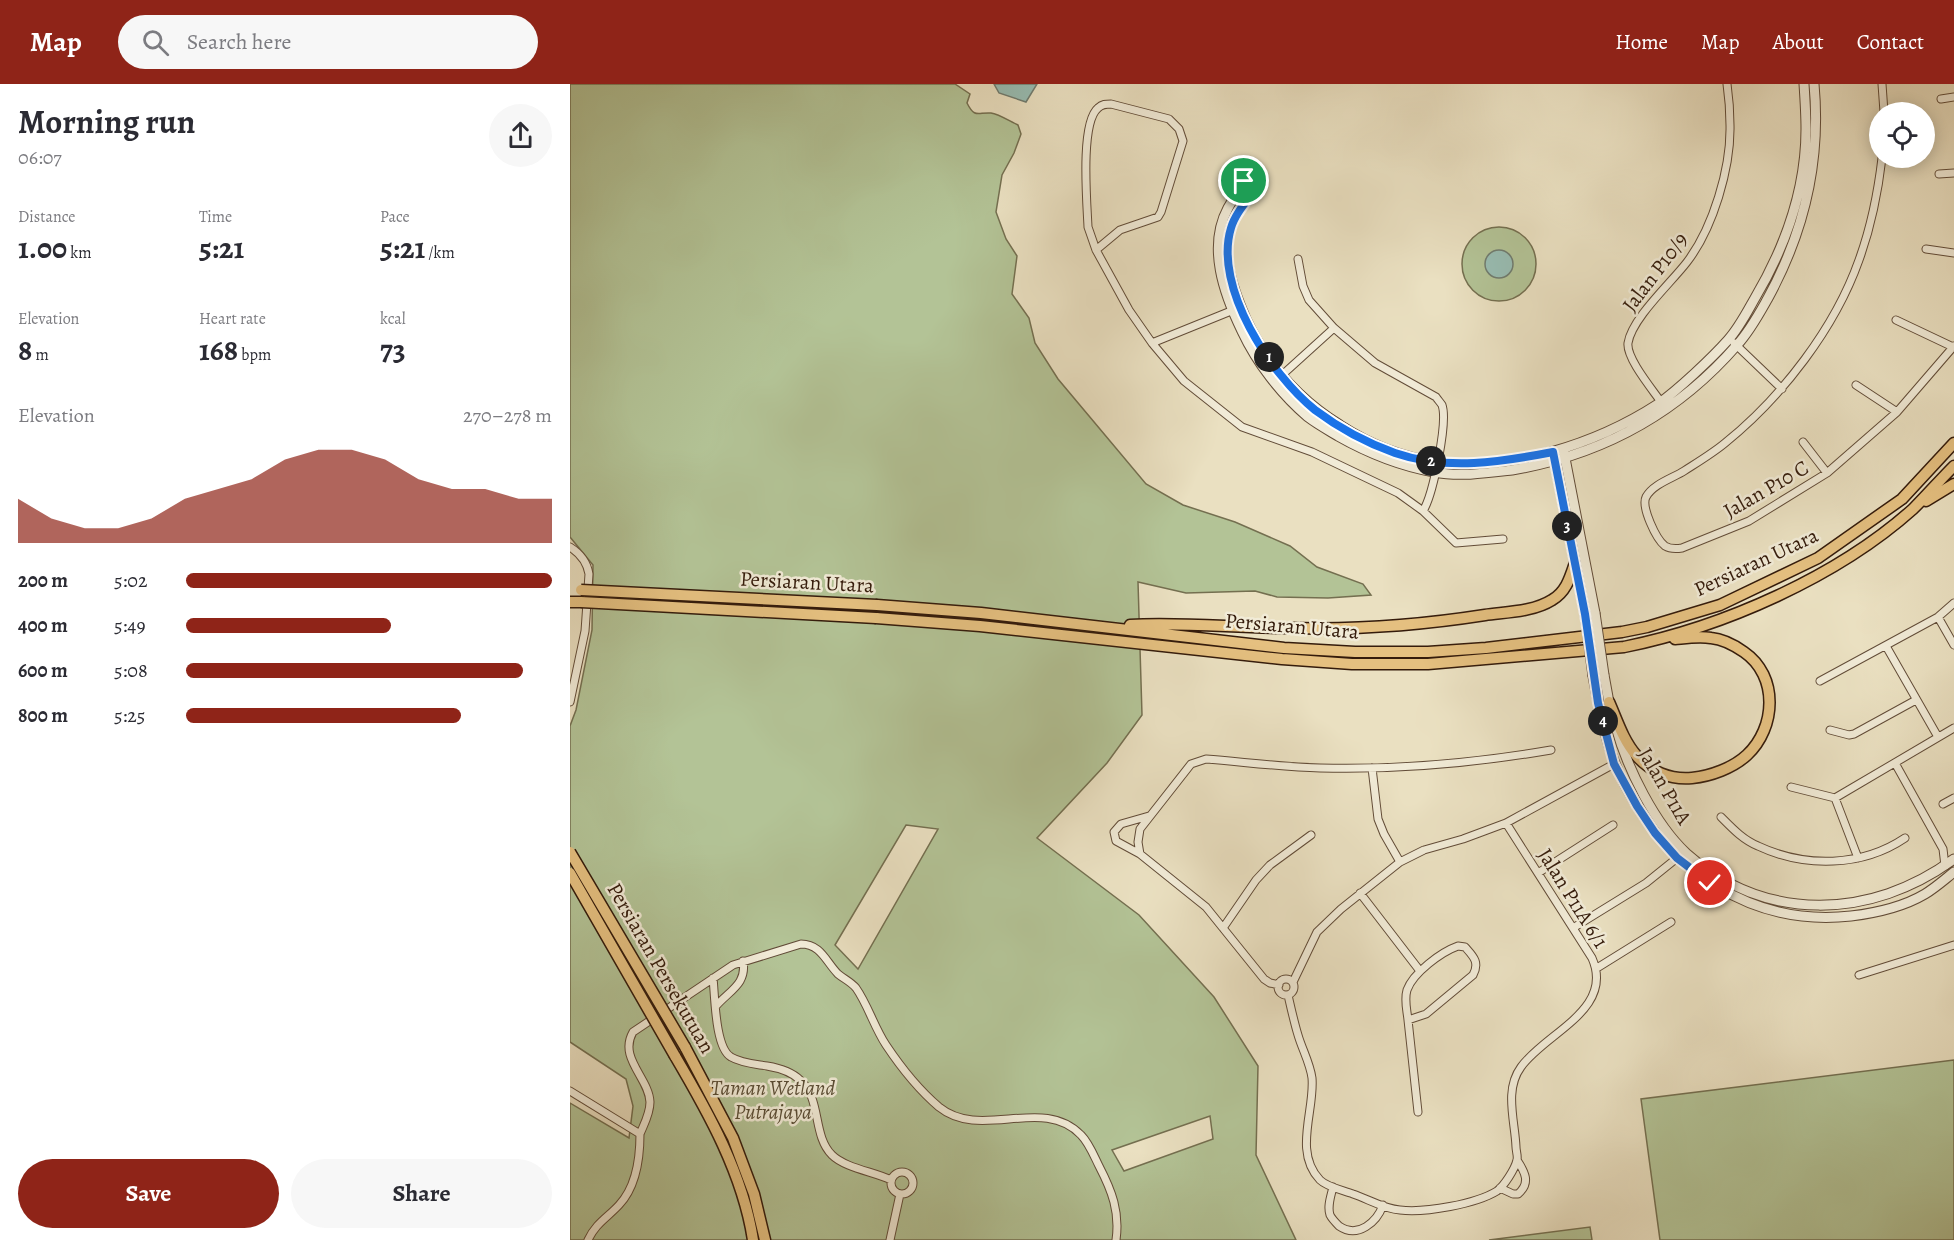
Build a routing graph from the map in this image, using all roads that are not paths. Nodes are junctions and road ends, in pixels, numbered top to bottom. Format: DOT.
graph roads {
  1 [pos="1727,84"];
  2 [pos="1804,84"];
  3 [pos="1814,84"];
  4 [pos="1882,84"];
  5 [pos="1954,97"];
  6 [pos="1941,99"];
  7 [pos="1883,102"];
  8 [pos="1881,168"];
  9 [pos="1954,173"];
  10 [pos="1939,174"];
  11 [pos="1926,249"];
  12 [pos="1096,250"];
  13 [pos="1954,253"];
  14 [pos="1298,259"];
  15 [pos="1236,308"];
  16 [pos="1896,320"];
  17 [pos="1334,328"];
  18 [pos="1152,343"];
  19 [pos="1733,343"];
  20 [pos="1954,346"];
  21 [pos="1281,376"];
  22 [pos="1856,385"];
  23 [pos="1782,389"];
  24 [pos="1661,402"];
  25 [pos="1897,412"];
  26 [pos="1803,442"];
  27 [pos="1954,443"];
  28 [pos="1563,449"];
  29 [pos="1554,457"];
  30 [pos="1565,459"];
  31 [pos="1954,466"];
  32 [pos="1436,468"];
  33 [pos="1827,473"];
  34 [pos="1954,484"];
  35 [pos="1912,509"];
  36 [pos="1423,511"];
  37 [pos="1503,539"];
  38 [pos="570,547"];
  39 [pos="1575,563"];
  40 [pos="576,590"];
  41 [pos="575,602"];
  42 [pos="1954,603"];
  43 [pos="1590,614"];
  44 [pos="1938,617"];
  45 [pos="1103,627"];
  46 [pos="1649,642"];
  47 [pos="1954,645"];
  48 [pos="1886,646"];
  49 [pos="1820,681"];
  50 [pos="1916,700"];
  51 [pos="570,702"];
  52 [pos="1609,702"];
  53 [pos="1954,728"];
  54 [pos="1830,730"];
  55 [pos="1938,737"];
  56 [pos="1551,750"];
  57 [pos="1895,763"];
  58 [pos="1614,764"];
  59 [pos="1372,768"];
  60 [pos="1791,787"];
  61 [pos="1835,798"];
  62 [pos="1954,798"];
  63 [pos="1942,804"];
  64 [pos="1149,816"];
  65 [pos="1721,817"];
  66 [pos="1506,823"];
  67 [pos="1613,825"];
  68 [pos="1311,835"];
  69 [pos="1905,838"];
  70 [pos="1943,849"];
  71 [pos="570,852"];
  72 [pos="1140,854"];
  73 [pos="1681,855"];
  74 [pos="1858,858"];
  75 [pos="1954,858"];
  76 [pos="1400,861"];
  77 [pos="1945,866"];
  78 [pos="1954,872"];
  79 [pos="570,873"];
  80 [pos="1539,873"];
  81 [pos="1360,893"];
  82 [pos="1671,922"];
  83 [pos="1222,928"];
  84 [pos="1573,928"];
  85 [pos="1954,945"];
  86 [pos="743,961"];
  87 [pos="1597,968"];
  88 [pos="1420,971"];
  89 [pos="1859,975"];
  90 [pos="713,978"];
  91 [pos="1293,982"];
  92 [pos="1279,985"];
  93 [pos="1288,995"];
  94 [pos="716,1006"];
  95 [pos="1408,1020"];
  96 [pos="570,1091"];
  97 [pos="1418,1112"];
  98 [pos="640,1134"];
  99 [pos="1517,1160"];
  100 [pos="891,1180"];
  101 [pos="1333,1187"];
  102 [pos="1500,1188"];
  103 [pos="900,1194"];
  104 [pos="1383,1205"];
  105 [pos="588,1240"];
  106 [pos="753,1240"];
  107 [pos="765,1240"];
  108 [pos="890,1240"];
  109 [pos="1116,1240"];
  1 -- 24 [label="street, Jalan P10/9"];
  2 -- 19 [label="street"];
  3 -- 19 [label="street"];
  4 -- 7 [label="street"];
  5 -- 6 [label="street"];
  8 -- 23 [label="street, Jalan P10 C"];
  9 -- 10 [label="street"];
  11 -- 13 [label="street"];
  12 -- 12 [label="street"];
  12 -- 18 [label="street"];
  14 -- 17 [label="street"];
  15 -- 15 [label="street"];
  15 -- 18 [label="street"];
  15 -- 21 [label="street"];
  15 -- 32 [label="street"];
  16 -- 20 [label="street"];
  17 -- 21 [label="street"];
  17 -- 32 [label="street"];
  18 -- 36 [label="street"];
  19 -- 23 [label="street"];
  19 -- 24 [label="street"];
  19 -- 30 [label="street"];
  20 -- 25 [label="street, Jalan P10 C"];
  21 -- 32 [label="street"];
  22 -- 25 [label="street"];
  23 -- 33 [label="street, Jalan P10 C"];
  24 -- 28 [label="street"];
  25 -- 33 [label="street, Jalan P10 C"];
  26 -- 33 [label="street"];
  27 -- 45 [label="main road, Persiaran Utara"];
  28 -- 29 [label="street"];
  28 -- 30 [label="street, Jalan P11A"];
  29 -- 30 [label="street"];
  29 -- 32 [label="street"];
  29 -- 39 [label="street, Jalan P11A"];
  30 -- 43 [label="street, Jalan P11A"];
  31 -- 35 [label="main road, Persiaran Utara"];
  32 -- 36 [label="street"];
  34 -- 35 [label="main road"];
  35 -- 46 [label="main road, Persiaran Utara"];
  36 -- 37 [label="street"];
  38 -- 51 [label="street"];
  39 -- 43 [label="street, Jalan P11A"];
  39 -- 45 [label="main road"];
  40 -- 45 [label="main road, Persiaran Utara, bridge"];
  41 -- 46 [label="main road, Persiaran Utara, bridge"];
  42 -- 44 [label="street"];
  43 -- 52 [label="street, Jalan P11A, bridge"];
  43 -- 58 [label="street, Jalan P11A, bridge"];
  44 -- 47 [label="street"];
  44 -- 48 [label="street"];
  46 -- 52 [label="main road"];
  48 -- 49 [label="street"];
  48 -- 50 [label="street"];
  50 -- 54 [label="street"];
  50 -- 55 [label="street"];
  52 -- 73 [label="street, Jalan P11A"];
  53 -- 55 [label="street"];
  55 -- 57 [label="street"];
  56 -- 59 [label="street"];
  57 -- 61 [label="street"];
  57 -- 70 [label="street"];
  58 -- 66 [label="street"];
  58 -- 73 [label="street, Jalan P11A"];
  59 -- 64 [label="street"];
  59 -- 76 [label="street"];
  60 -- 61 [label="street"];
  61 -- 74 [label="street"];
  62 -- 63 [label="street"];
  64 -- 72 [label="street"];
  64 -- 72 [label="street"];
  65 -- 74 [label="street"];
  66 -- 76 [label="street"];
  66 -- 80 [label="street, Jalan P11A 6/1"];
  67 -- 80 [label="street"];
  68 -- 83 [label="street"];
  69 -- 74 [label="street"];
  70 -- 75 [label="street"];
  70 -- 77 [label="street"];
  71 -- 107 [label="main road, Persiaran Persekutuan, bridge"];
  72 -- 83 [label="street"];
  73 -- 77 [label="street, Jalan P11A"];
  73 -- 78 [label="street, Jalan P11A"];
  73 -- 84 [label="street"];
  75 -- 77 [label="street, Jalan P11A"];
  76 -- 81 [label="street"];
  79 -- 106 [label="main road, Persiaran Persekutuan, bridge"];
  80 -- 84 [label="street, Jalan P11A 6/1"];
  81 -- 88 [label="street"];
  81 -- 91 [label="street"];
  82 -- 87 [label="street"];
  83 -- 92 [label="street"];
  84 -- 87 [label="street, Jalan P11A 6/1"];
  85 -- 89 [label="street"];
  86 -- 90 [label="street"];
  86 -- 94 [label="street"];
  86 -- 109 [label="street"];
  87 -- 99 [label="street, Jalan P11A 6/1"];
  88 -- 95 [label="street"];
  88 -- 95 [label="street"];
  90 -- 94 [label="street"];
  90 -- 98 [label="street"];
  91 -- 92 [label="street"];
  91 -- 93 [label="street"];
  92 -- 93 [label="street"];
  93 -- 101 [label="street"];
  94 -- 100 [label="street"];
  95 -- 97 [label="street"];
  96 -- 98 [label="street"];
  98 -- 105 [label="street"];
  99 -- 102 [label="street"];
  99 -- 102 [label="street, Jalan P11A 6/1"];
  100 -- 103 [label="street"];
  100 -- 103 [label="street"];
  101 -- 104 [label="street"];
  101 -- 104 [label="street"];
  102 -- 104 [label="street"];
  103 -- 108 [label="street"];
}
